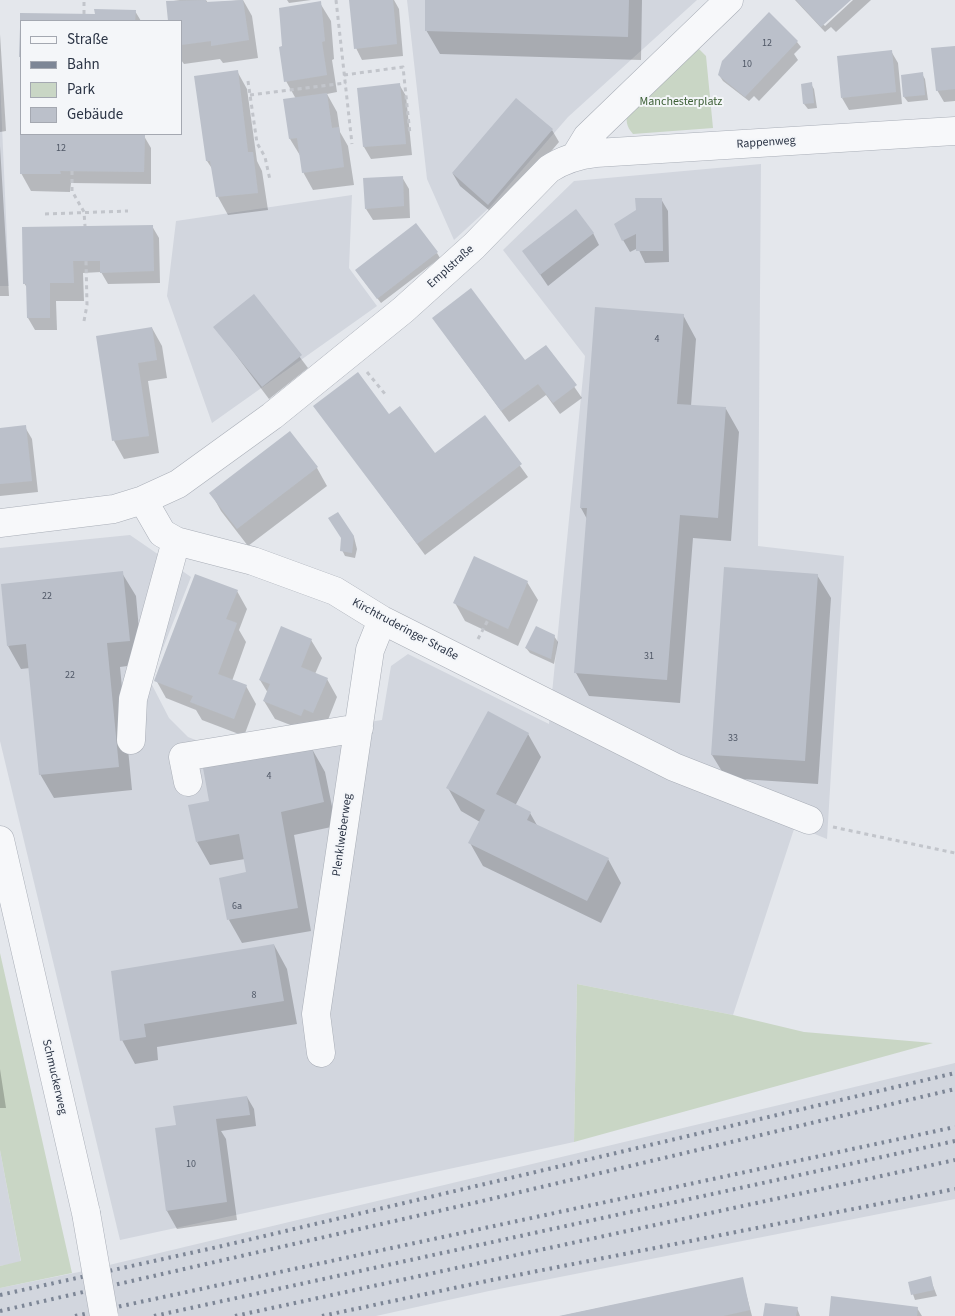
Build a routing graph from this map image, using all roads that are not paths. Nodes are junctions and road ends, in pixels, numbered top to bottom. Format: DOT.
graph roads {
  1 [pos="729,0"];
  2 [pos="955,131"];
  3 [pos="576,156"];
  4 [pos="143,500"];
  5 [pos="0,523"];
  6 [pos="176,541"];
  7 [pos="382,620"];
  8 [pos="359,728"];
  9 [pos="131,740"];
  10 [pos="188,782"];
  11 [pos="809,820"];
  12 [pos="0,840"];
  13 [pos="321,1053"];
  14 [pos="104,1316"];
  1 -- 3 [label="street"];
  2 -- 3 [label="street, Rappenweg"];
  3 -- 4 [label="street, Emplstraße"];
  4 -- 5 [label="street"];
  4 -- 6 [label="street, Kirchtruderinger Straße"];
  6 -- 7 [label="street, Kirchtruderinger Straße"];
  6 -- 9 [label="street"];
  7 -- 8 [label="street, Plenklweberweg"];
  7 -- 11 [label="street, Kirchtruderinger Straße"];
  8 -- 10 [label="street"];
  8 -- 13 [label="street, Plenklweberweg"];
  12 -- 14 [label="street, Schmuckerweg, bridge"];
}
